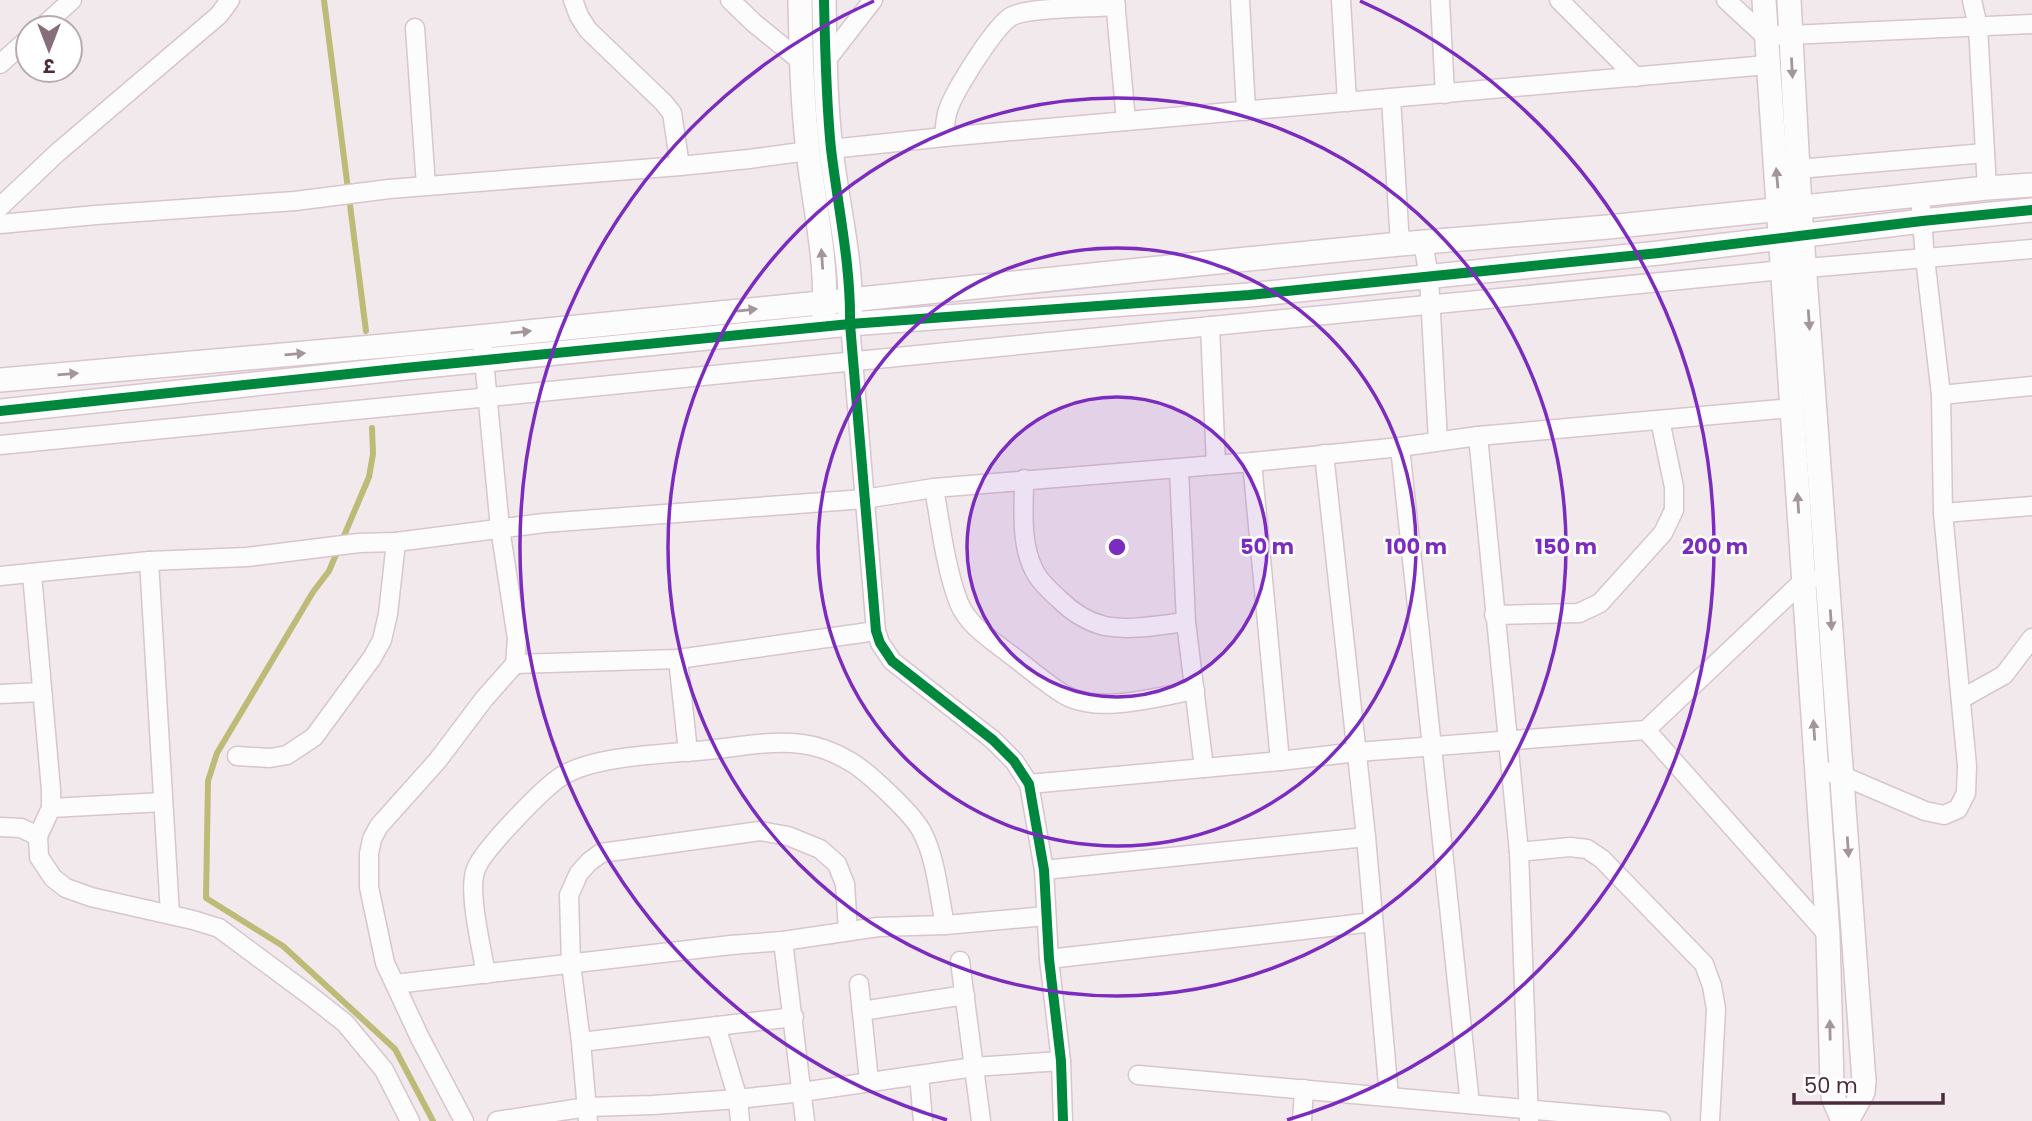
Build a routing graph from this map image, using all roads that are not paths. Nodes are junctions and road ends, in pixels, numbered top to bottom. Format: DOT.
graph roads {
  1 [pos="72,0"];
  2 [pos="230,0"];
  3 [pos="573,0"];
  4 [pos="730,0"];
  5 [pos="800,0"];
  6 [pos="824,0"];
  7 [pos="873,0"];
  8 [pos="1240,0"];
  9 [pos="1341,0"];
  10 [pos="1440,0"];
  11 [pos="1559,0"];
  12 [pos="1726,0"];
  13 [pos="1764,0"];
  14 [pos="1789,0"];
  15 [pos="1972,0"];
  16 [pos="1115,3"];
  17 [pos="56,14"];
  18 [pos="2032,24"];
  19 [pos="1978,27"];
  20 [pos="415,28"];
  21 [pos="1791,35"];
  22 [pos="1765,36"];
  23 [pos="14,52"];
  24 [pos="802,62"];
  25 [pos="825,62"];
  26 [pos="0,64"];
  27 [pos="1767,65"];
  28 [pos="1636,77"];
  29 [pos="1446,94"];
  30 [pos="1391,98"];
  31 [pos="1348,102"];
  32 [pos="1246,111"];
  33 [pos="1126,121"];
  34 [pos="944,137"];
  35 [pos="831,149"];
  36 [pos="808,151"];
  37 [pos="1985,153"];
  38 [pos="680,166"];
  39 [pos="1798,169"];
  40 [pos="2032,185"];
  41 [pos="426,186"];
  42 [pos="1987,188"];
  43 [pos="1920,195"];
  44 [pos="0,207"];
  45 [pos="1790,209"];
  46 [pos="2032,209"];
  47 [pos="1922,221"];
  48 [pos="0,224"];
  49 [pos="1802,236"];
  50 [pos="1780,239"];
  51 [pos="1423,242"];
  52 [pos="1400,244"];
  53 [pos="2032,249"];
  54 [pos="1925,258"];
  55 [pos="1794,269"];
  56 [pos="1429,277"];
  57 [pos="850,300"];
  58 [pos="825,302"];
  59 [pos="1430,305"];
  60 [pos="850,324"];
  61 [pos="1210,326"];
  62 [pos="824,327"];
  63 [pos="482,336"];
  64 [pos="484,360"];
  65 [pos="854,360"];
  66 [pos="0,380"];
  67 [pos="2032,386"];
  68 [pos="1941,395"];
  69 [pos="487,397"];
  70 [pos="1792,408"];
  71 [pos="0,411"];
  72 [pos="1660,420"];
  73 [pos="1478,436"];
  74 [pos="1438,441"];
  75 [pos="0,445"];
  76 [pos="1400,447"];
  77 [pos="1324,454"];
  78 [pos="1252,462"];
  79 [pos="1216,465"];
  80 [pos="1179,469"];
  81 [pos="1024,479"];
  82 [pos="934,488"];
  83 [pos="864,499"];
  84 [pos="2032,506"];
  85 [pos="1943,513"];
  86 [pos="500,528"];
  87 [pos="396,542"];
  88 [pos="149,561"];
  89 [pos="32,573"];
  90 [pos="1828,574"];
  91 [pos="0,576"];
  92 [pos="1803,581"];
  93 [pos="1494,615"];
  94 [pos="1186,622"];
  95 [pos="876,631"];
  96 [pos="2032,638"];
  97 [pos="678,659"];
  98 [pos="515,664"];
  99 [pos="1195,690"];
  100 [pos="42,692"];
  101 [pos="0,694"];
  102 [pos="1961,699"];
  103 [pos="1646,730"];
  104 [pos="1506,740"];
  105 [pos="1431,747"];
  106 [pos="688,751"];
  107 [pos="1357,751"];
  108 [pos="237,756"];
  109 [pos="1280,761"];
  110 [pos="1204,768"];
  111 [pos="1817,769"];
  112 [pos="1843,776"];
  113 [pos="1029,784"];
  114 [pos="163,802"];
  115 [pos="51,808"];
  116 [pos="0,827"];
  117 [pos="38,836"];
  118 [pos="1366,837"];
  119 [pos="1519,852"];
  120 [pos="1044,870"];
  121 [pos="170,914"];
  122 [pos="1046,916"];
  123 [pos="1373,922"];
  124 [pos="945,925"];
  125 [pos="848,931"];
  126 [pos="1828,935"];
  127 [pos="783,941"];
  128 [pos="1049,959"];
  129 [pos="960,961"];
  130 [pos="571,964"];
  131 [pos="486,974"];
  132 [pos="394,984"];
  133 [pos="859,984"];
  134 [pos="965,995"];
  135 [pos="862,1011"];
  136 [pos="794,1017"];
  137 [pos="716,1026"];
  138 [pos="581,1042"];
  139 [pos="1061,1061"];
  140 [pos="974,1067"];
  141 [pos="919,1075"];
  142 [pos="1138,1075"];
  143 [pos="869,1081"];
  144 [pos="1304,1089"];
  145 [pos="802,1092"];
  146 [pos="1389,1096"];
  147 [pos="738,1098"];
  148 [pos="1470,1104"];
  149 [pos="654,1113"];
  150 [pos="587,1114"];
  151 [pos="1529,1115"];
  152 [pos="410,1121"];
  153 [pos="464,1121"];
  154 [pos="497,1121"];
  155 [pos="740,1121"];
  156 [pos="806,1121"];
  157 [pos="923,1121"];
  158 [pos="981,1121"];
  159 [pos="1063,1121"];
  160 [pos="1302,1121"];
  161 [pos="1661,1121"];
  162 [pos="1710,1121"];
  163 [pos="1845,1121"];
  1 -- 17 [label="street"];
  2 -- 44 [label="street"];
  3 -- 38 [label="street"];
  4 -- 24 [label="street"];
  5 -- 24 [label="street"];
  6 -- 25 [label="street"];
  7 -- 25 [label="street"];
  8 -- 32 [label="street"];
  9 -- 31 [label="street"];
  10 -- 29 [label="street"];
  11 -- 28 [label="street"];
  12 -- 22 [label="street"];
  13 -- 22 [label="street"];
  14 -- 21 [label="street"];
  15 -- 19 [label="street"];
  16 -- 33 [label="street"];
  16 -- 34 [label="street"];
  18 -- 19 [label="street"];
  19 -- 21 [label="street"];
  19 -- 37 [label="street"];
  20 -- 41 [label="street"];
  21 -- 22 [label="street"];
  21 -- 39 [label="street, one-way"];
  22 -- 27 [label="street"];
  23 -- 26 [label="street"];
  24 -- 36 [label="street"];
  25 -- 35 [label="street"];
  27 -- 28 [label="street"];
  45 -- 27 [label="street, one-way"];
  28 -- 29 [label="street"];
  29 -- 30 [label="street"];
  30 -- 31 [label="street"];
  30 -- 52 [label="street"];
  31 -- 32 [label="street"];
  32 -- 33 [label="street"];
  33 -- 34 [label="street"];
  34 -- 35 [label="street"];
  35 -- 57 [label="street"];
  36 -- 38 [label="street"];
  58 -- 36 [label="street, one-way"];
  37 -- 39 [label="street"];
  37 -- 42 [label="street"];
  38 -- 41 [label="street"];
  39 -- 45 [label="street"];
  40 -- 42 [label="street"];
  41 -- 48 [label="street"];
  42 -- 43 [label="street"];
  43 -- 45 [label="street"];
  43 -- 47 [label="street"];
  45 -- 49 [label="street"];
  45 -- 50 [label="street"];
  45 -- 51 [label="street"];
  46 -- 47 [label="street"];
  47 -- 49 [label="street"];
  47 -- 54 [label="street"];
  49 -- 50 [label="street"];
  49 -- 55 [label="street"];
  50 -- 55 [label="street"];
  50 -- 56 [label="street"];
  51 -- 52 [label="street"];
  51 -- 56 [label="street"];
  52 -- 57 [label="street"];
  53 -- 54 [label="street"];
  54 -- 55 [label="street"];
  54 -- 68 [label="street"];
  55 -- 59 [label="street"];
  55 -- 70 [label="street"];
  55 -- 90 [label="street, one-way"];
  56 -- 59 [label="street"];
  56 -- 60 [label="street"];
  57 -- 58 [label="street"];
  57 -- 60 [label="street"];
  58 -- 62 [label="street"];
  63 -- 58 [label="street, one-way"];
  59 -- 61 [label="street"];
  59 -- 74 [label="street"];
  60 -- 62 [label="street"];
  60 -- 65 [label="street"];
  61 -- 65 [label="street"];
  61 -- 79 [label="street"];
  62 -- 64 [label="street"];
  63 -- 64 [label="street"];
  66 -- 63 [label="street, one-way"];
  64 -- 69 [label="street"];
  64 -- 71 [label="street"];
  65 -- 69 [label="street"];
  65 -- 83 [label="street"];
  67 -- 68 [label="street"];
  68 -- 85 [label="street"];
  69 -- 75 [label="street"];
  69 -- 86 [label="street"];
  70 -- 72 [label="street"];
  92 -- 70 [label="street, one-way"];
  72 -- 73 [label="street"];
  72 -- 93 [label="street"];
  73 -- 74 [label="street"];
  73 -- 93 [label="street"];
  74 -- 76 [label="street"];
  76 -- 77 [label="street"];
  76 -- 105 [label="street"];
  77 -- 78 [label="street"];
  77 -- 107 [label="street"];
  78 -- 79 [label="street"];
  78 -- 109 [label="street"];
  79 -- 80 [label="street"];
  80 -- 81 [label="street"];
  80 -- 94 [label="street"];
  81 -- 82 [label="street"];
  81 -- 94 [label="street"];
  82 -- 83 [label="street"];
  82 -- 99 [label="street"];
  83 -- 86 [label="street"];
  83 -- 95 [label="street"];
  84 -- 85 [label="street"];
  85 -- 102 [label="street"];
  86 -- 87 [label="street"];
  86 -- 98 [label="street"];
  87 -- 88 [label="street"];
  87 -- 108 [label="street"];
  88 -- 89 [label="street"];
  88 -- 114 [label="street"];
  89 -- 91 [label="street"];
  89 -- 100 [label="street"];
  90 -- 92 [label="street"];
  90 -- 112 [label="street, one-way"];
  92 -- 103 [label="street"];
  111 -- 92 [label="street, one-way"];
  93 -- 104 [label="street"];
  94 -- 99 [label="street"];
  95 -- 97 [label="street"];
  95 -- 113 [label="street"];
  96 -- 102 [label="street"];
  97 -- 98 [label="street"];
  97 -- 106 [label="street"];
  98 -- 132 [label="street"];
  99 -- 110 [label="street"];
  100 -- 101 [label="street"];
  100 -- 115 [label="street"];
  102 -- 112 [label="street"];
  103 -- 104 [label="street"];
  103 -- 126 [label="street"];
  104 -- 105 [label="street"];
  104 -- 119 [label="street"];
  105 -- 107 [label="street"];
  105 -- 148 [label="street"];
  106 -- 124 [label="street"];
  106 -- 131 [label="street"];
  107 -- 109 [label="street"];
  107 -- 118 [label="street"];
  109 -- 110 [label="street"];
  110 -- 113 [label="street"];
  111 -- 112 [label="street"];
  111 -- 126 [label="street"];
  112 -- 163 [label="street, one-way"];
  113 -- 120 [label="street"];
  114 -- 115 [label="street"];
  114 -- 121 [label="street"];
  115 -- 117 [label="street"];
  116 -- 117 [label="street"];
  117 -- 121 [label="street"];
  118 -- 120 [label="street"];
  118 -- 123 [label="street"];
  119 -- 151 [label="street"];
  119 -- 162 [label="street"];
  120 -- 122 [label="street"];
  121 -- 152 [label="street"];
  122 -- 124 [label="street"];
  122 -- 128 [label="street"];
  123 -- 128 [label="street"];
  123 -- 146 [label="street"];
  124 -- 125 [label="street"];
  125 -- 127 [label="street"];
  125 -- 130 [label="street"];
  163 -- 126 [label="street, one-way"];
  127 -- 130 [label="street"];
  127 -- 136 [label="street"];
  128 -- 139 [label="street"];
  129 -- 134 [label="street"];
  130 -- 131 [label="street"];
  130 -- 138 [label="street"];
  131 -- 132 [label="street"];
  132 -- 153 [label="street"];
  133 -- 135 [label="street"];
  134 -- 135 [label="street"];
  134 -- 140 [label="street"];
  135 -- 143 [label="street"];
  136 -- 137 [label="street"];
  136 -- 145 [label="street"];
  137 -- 138 [label="street"];
  137 -- 147 [label="street"];
  138 -- 150 [label="street"];
  139 -- 140 [label="street"];
  139 -- 159 [label="street"];
  140 -- 141 [label="street"];
  140 -- 158 [label="street"];
  141 -- 143 [label="street"];
  141 -- 157 [label="street"];
  142 -- 144 [label="street"];
  143 -- 145 [label="street"];
  144 -- 146 [label="street"];
  144 -- 160 [label="street"];
  145 -- 147 [label="street"];
  145 -- 156 [label="street"];
  146 -- 148 [label="street"];
  147 -- 149 [label="street"];
  147 -- 155 [label="street"];
  148 -- 151 [label="street"];
  149 -- 150 [label="street"];
  150 -- 154 [label="street"];
  151 -- 161 [label="street"];
}
